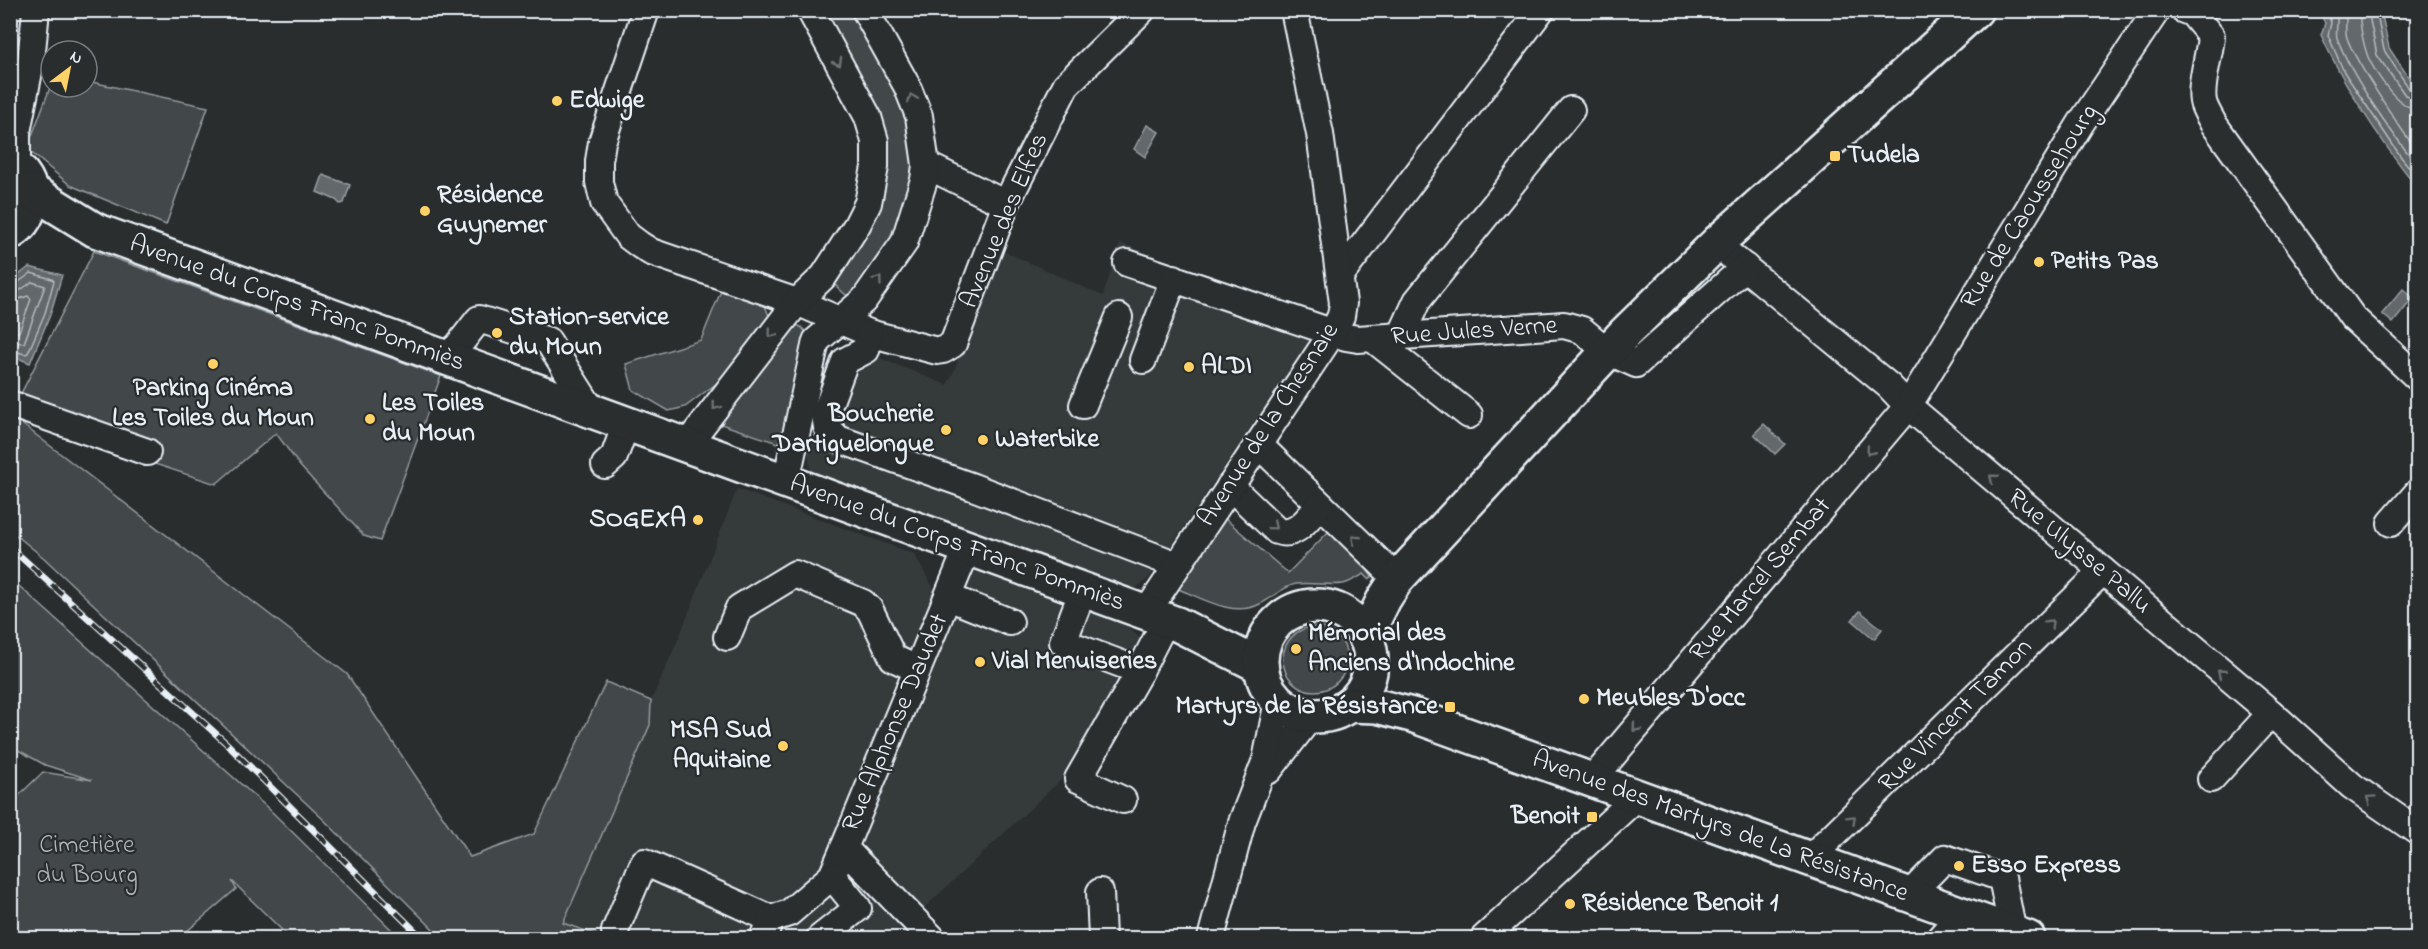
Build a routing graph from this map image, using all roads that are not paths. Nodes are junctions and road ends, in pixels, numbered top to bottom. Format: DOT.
graph roads {
  1 [pos="646,10"];
  2 [pos="810,10"];
  3 [pos="865,10"];
  4 [pos="1142,10"];
  5 [pos="1540,10"];
  6 [pos="1976,10"];
  7 [pos="2157,10"];
  8 [pos="2184,10"];
  9 [pos="1296,11"];
  10 [pos="33,16"];
  11 [pos="24,92"];
  12 [pos="1571,110"];
  13 [pos="10,113"];
  14 [pos="926,165"];
  15 [pos="19,173"];
  16 [pos="1006,204"];
  17 [pos="17,228"];
  18 [pos="95,230"];
  19 [pos="1127,263"];
  20 [pos="1340,276"];
  21 [pos="1173,278"];
  22 [pos="797,302"];
  23 [pos="1119,317"];
  24 [pos="837,321"];
  25 [pos="1333,332"];
  26 [pos="869,333"];
  27 [pos="1401,336"];
  28 [pos="1372,338"];
  29 [pos="1607,351"];
  30 [pos="444,358"];
  31 [pos="1143,360"];
  32 [pos="2418,378"];
  33 [pos="10,404"];
  34 [pos="1083,405"];
  35 [pos="1908,406"];
  36 [pos="594,412"];
  37 [pos="1469,415"];
  38 [pos="626,424"];
  39 [pos="1258,444"];
  40 [pos="686,446"];
  41 [pos="147,452"];
  42 [pos="605,465"];
  43 [pos="786,482"];
  44 [pos="1230,486"];
  45 [pos="2418,492"];
  46 [pos="1320,505"];
  47 [pos="2391,523"];
  48 [pos="968,547"];
  49 [pos="1177,565"];
  50 [pos="2103,571"];
  51 [pos="1395,582"];
  52 [pos="1083,590"];
  53 [pos="948,597"];
  54 [pos="1340,610"];
  55 [pos="1163,619"];
  56 [pos="1010,622"];
  57 [pos="1268,632"];
  58 [pos="727,637"];
  59 [pos="1368,650"];
  60 [pos="1260,666"];
  61 [pos="917,669"];
  62 [pos="1140,670"];
  63 [pos="1278,701"];
  64 [pos="1349,705"];
  65 [pos="2271,713"];
  66 [pos="1412,715"];
  67 [pos="1311,716"];
  68 [pos="2211,779"];
  69 [pos="1592,780"];
  70 [pos="1258,785"];
  71 [pos="1637,796"];
  72 [pos="1123,800"];
  73 [pos="2418,832"];
  74 [pos="844,848"];
  75 [pos="1809,859"];
  76 [pos="832,876"];
  77 [pos="1100,892"];
  78 [pos="1909,895"];
  79 [pos="1961,914"];
  80 [pos="767,929"];
  81 [pos="615,931"];
  82 [pos="2020,936"];
  83 [pos="820,939"];
  84 [pos="932,939"];
  85 [pos="1102,939"];
  86 [pos="1211,939"];
  87 [pos="1484,939"];
  88 [pos="1940,939"];
  1 -- 22 [label="street, Avenue des Elfes"];
  2 -- 22 [label="street, one-way"];
  14 -- 3 [label="street, one-way"];
  4 -- 16 [label="street, Avenue des Elfes"];
  5 -- 20 [label="street"];
  6 -- 29 [label="main road"];
  7 -- 35 [label="street, Rue de Caoussehourg"];
  8 -- 32 [label="street"];
  9 -- 20 [label="street, Avenue de la Chesnaie"];
  10 -- 11 [label="street"];
  11 -- 13 [label="street"];
  11 -- 15 [label="street"];
  12 -- 27 [label="street"];
  14 -- 16 [label="street"];
  24 -- 14 [label="street, one-way"];
  15 -- 17 [label="main road"];
  15 -- 18 [label="main road, Avenue du Corps Franc Pommiès"];
  16 -- 26 [label="street, Avenue des Elfes"];
  17 -- 18 [label="main road, Avenue du Corps Franc Pommiès"];
  18 -- 30 [label="main road, Avenue du Corps Franc Pommiès"];
  19 -- 21 [label="street, Rue Jules Verne"];
  20 -- 25 [label="street, Avenue de la Chesnaie"];
  21 -- 25 [label="street, Rue Jules Verne"];
  21 -- 31 [label="street"];
  22 -- 24 [label="street, Avenue des Elfes"];
  22 -- 40 [label="street, one-way"];
  23 -- 34 [label="street"];
  24 -- 26 [label="street, Avenue des Elfes"];
  24 -- 43 [label="street"];
  25 -- 28 [label="street, Rue Jules Verne"];
  25 -- 39 [label="street, Avenue de la Chesnaie"];
  26 -- 49 [label="street"];
  27 -- 28 [label="street, Rue Jules Verne"];
  27 -- 29 [label="street, Rue Jules Verne"];
  28 -- 37 [label="street"];
  29 -- 35 [label="street, Rue Ulysse Pallu"];
  29 -- 51 [label="main road"];
  30 -- 36 [label="main road, Avenue du Corps Franc Pommiès"];
  30 -- 36 [label="street"];
  33 -- 41 [label="street"];
  50 -- 35 [label="street, Rue Ulysse Pallu, one-way"];
  35 -- 69 [label="street, Rue Marcel Sembat, one-way"];
  36 -- 38 [label="main road, Avenue du Corps Franc Pommiès"];
  38 -- 40 [label="main road, Avenue du Corps Franc Pommiès"];
  38 -- 42 [label="street"];
  39 -- 44 [label="street, Avenue de la Chesnaie"];
  39 -- 46 [label="street"];
  40 -- 43 [label="main road, Avenue du Corps Franc Pommiès"];
  43 -- 48 [label="main road, Avenue du Corps Franc Pommiès"];
  44 -- 46 [label="street, one-way"];
  44 -- 49 [label="street, Avenue de la Chesnaie"];
  45 -- 47 [label="street"];
  51 -- 46 [label="street, one-way"];
  48 -- 52 [label="main road, Avenue du Corps Franc Pommiès"];
  48 -- 53 [label="street, Rue Alphonse Daudet"];
  49 -- 55 [label="street, Avenue de la Chesnaie"];
  65 -- 50 [label="street, Rue Ulysse Pallu, one-way"];
  75 -- 50 [label="street, Rue Vincent Tamon, one-way"];
  51 -- 54 [label="main road"];
  51 -- 59 [label="main road"];
  52 -- 55 [label="main road, Avenue du Corps Franc Pommiès"];
  52 -- 62 [label="street"];
  53 -- 56 [label="street"];
  53 -- 61 [label="street, Rue Alphonse Daudet"];
  54 -- 57 [label="main road"];
  54 -- 59 [label="main road"];
  55 -- 57 [label="main road, Avenue du Corps Franc Pommiès"];
  55 -- 60 [label="main road, Avenue du Corps Franc Pommiès"];
  55 -- 62 [label="street, Avenue de la Chesnaie"];
  57 -- 60 [label="main road"];
  58 -- 61 [label="street"];
  59 -- 64 [label="main road"];
  59 -- 66 [label="main road, Avenue des Martyrs de La Résistance"];
  60 -- 63 [label="main road"];
  61 -- 74 [label="street, Rue Alphonse Daudet"];
  62 -- 72 [label="street, Avenue de la Chesnaie"];
  63 -- 67 [label="main road"];
  63 -- 70 [label="street"];
  64 -- 66 [label="main road, Avenue des Martyrs de La Résistance"];
  64 -- 67 [label="main road"];
  65 -- 68 [label="street"];
  73 -- 65 [label="street, Rue Ulysse Pallu, one-way"];
  66 -- 69 [label="main road, Avenue des Martyrs de La Résistance"];
  67 -- 70 [label="street"];
  69 -- 71 [label="main road, Avenue des Martyrs de La Résistance"];
  70 -- 86 [label="street"];
  71 -- 75 [label="main road, Avenue des Martyrs de La Résistance"];
  71 -- 87 [label="street"];
  74 -- 76 [label="street"];
  74 -- 84 [label="street, Rue Alphonse Daudet"];
  75 -- 78 [label="main road, Avenue des Martyrs de La Résistance"];
  76 -- 80 [label="street"];
  76 -- 83 [label="street"];
  77 -- 85 [label="street"];
  78 -- 79 [label="main road, Avenue des Martyrs de La Résistance"];
  78 -- 82 [label="street"];
  79 -- 82 [label="main road, Avenue des Martyrs de La Résistance"];
  79 -- 88 [label="street"];
  80 -- 81 [label="street"];
}
